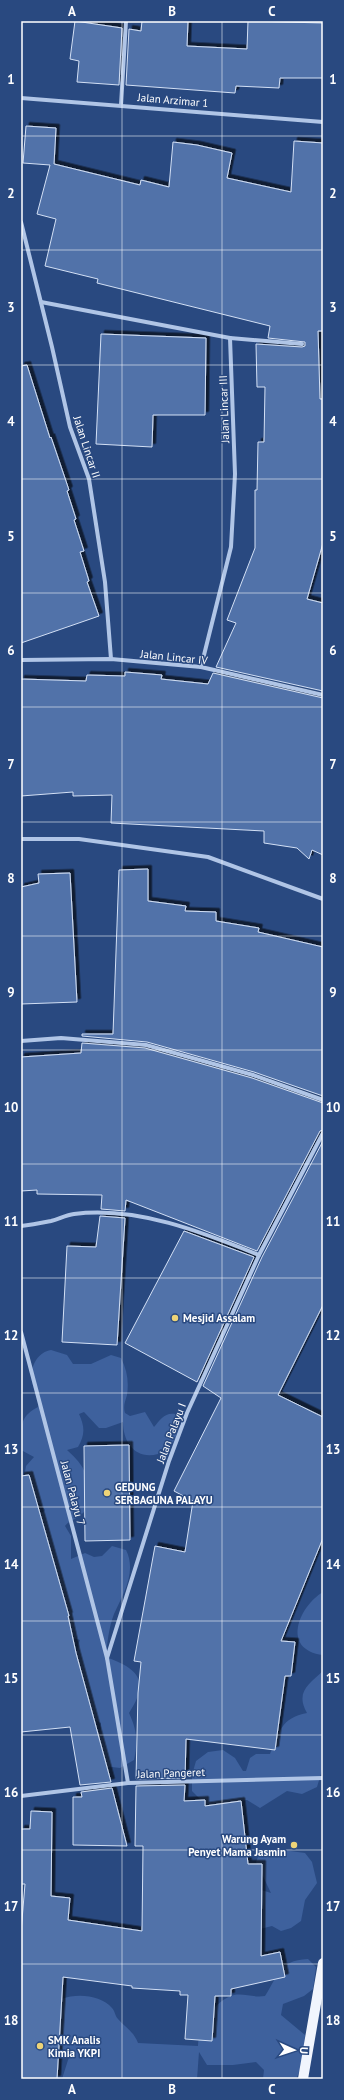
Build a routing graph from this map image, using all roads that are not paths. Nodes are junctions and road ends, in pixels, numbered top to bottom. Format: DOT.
graph roads {
  1 [pos="126,21"];
  2 [pos="21,98"];
  3 [pos="121,105"];
  4 [pos="323,122"];
  5 [pos="21,222"];
  6 [pos="41,302"];
  7 [pos="230,338"];
  8 [pos="302,344"];
  9 [pos="111,659"];
  10 [pos="21,660"];
  11 [pos="202,668"];
  12 [pos="323,695"];
  13 [pos="21,839"];
  14 [pos="323,899"];
  15 [pos="21,1041"];
  16 [pos="323,1100"];
  17 [pos="323,1133"];
  18 [pos="21,1226"];
  19 [pos="259,1255"];
  20 [pos="21,1332"];
  21 [pos="107,1658"];
  22 [pos="323,1778"];
  23 [pos="128,1783"];
  24 [pos="21,1796"];
  25 [pos="323,1963"];
  26 [pos="303,2079"];
  1 -- 3 [label="street"];
  2 -- 3 [label="street, Jalan Arzimar 1"];
  3 -- 4 [label="street, Jalan Arzimar 1"];
  5 -- 6 [label="street, Jalan Lincar II"];
  6 -- 7 [label="street"];
  6 -- 9 [label="street, Jalan Lincar II"];
  7 -- 8 [label="street"];
  7 -- 11 [label="street, Jalan Lincar III"];
  9 -- 10 [label="street, Jalan Lincar IV"];
  9 -- 11 [label="street, Jalan Lincar IV"];
  11 -- 12 [label="street, Jalan Lincar IV"];
  13 -- 14 [label="street"];
  15 -- 16 [label="street"];
  17 -- 19 [label="street, Jalan Palayu I"];
  18 -- 19 [label="street"];
  19 -- 21 [label="street, Jalan Palayu I"];
  20 -- 21 [label="street, Jalan Palayu 7"];
  21 -- 23 [label="street, Jalan Palayu I"];
  22 -- 23 [label="street, Jalan Pangeret"];
  23 -- 24 [label="street, Jalan Pangeret"];
  25 -- 26 [label="main road"];
}
